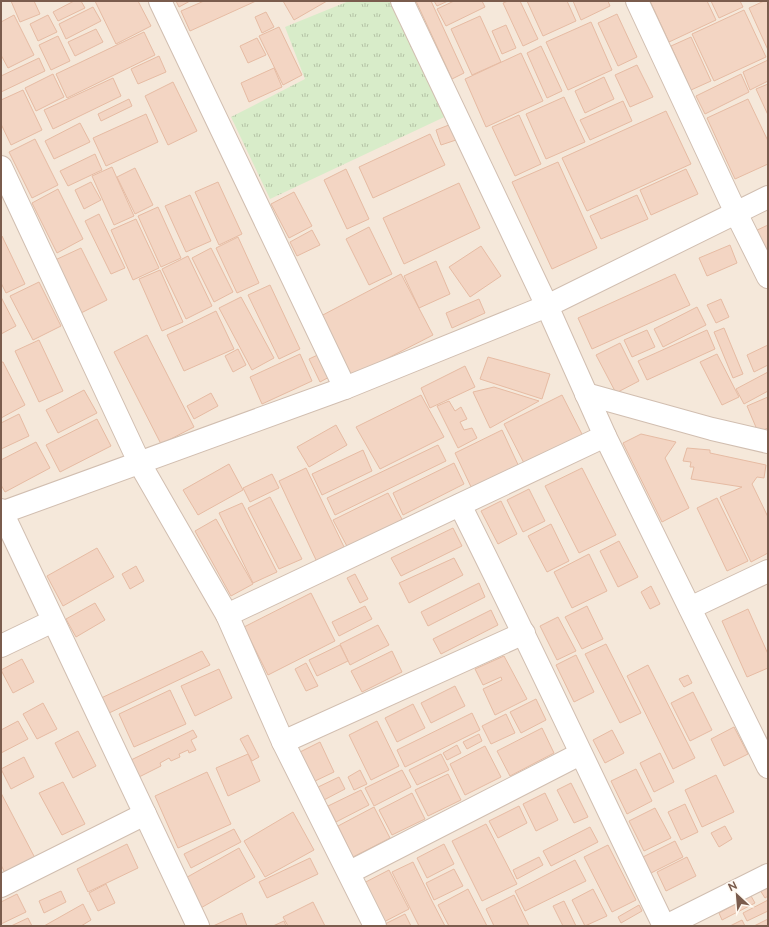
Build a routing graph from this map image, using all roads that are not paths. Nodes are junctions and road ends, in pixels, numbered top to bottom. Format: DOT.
graph roads {
  1 [pos="160,1"];
  2 [pos="402,1"];
  3 [pos="637,1"];
  4 [pos="1,167"];
  5 [pos="768,197"];
  6 [pos="736,213"];
  7 [pos="768,277"];
  8 [pos="547,306"];
  9 [pos="345,388"];
  10 [pos="586,394"];
  11 [pos="605,436"];
  12 [pos="768,442"];
  13 [pos="140,464"];
  14 [pos="460,505"];
  15 [pos="1,512"];
  16 [pos="768,571"];
  17 [pos="690,608"];
  18 [pos="227,615"];
  19 [pos="53,621"];
  20 [pos="524,633"];
  21 [pos="1,646"];
  22 [pos="283,742"];
  23 [pos="580,754"];
  24 [pos="767,760"];
  25 [pos="146,814"];
  26 [pos="350,872"];
  27 [pos="768,875"];
  28 [pos="1,886"];
  29 [pos="196,925"];
  30 [pos="375,926"];
  31 [pos="665,926"];
  1 -- 9 [label="street"];
  2 -- 8 [label="street"];
  3 -- 6 [label="street"];
  4 -- 13 [label="street"];
  5 -- 6 [label="street"];
  6 -- 7 [label="street"];
  6 -- 8 [label="street"];
  8 -- 9 [label="street"];
  8 -- 10 [label="street"];
  9 -- 13 [label="street"];
  10 -- 11 [label="street"];
  10 -- 12 [label="street"];
  11 -- 14 [label="street"];
  11 -- 17 [label="street"];
  13 -- 15 [label="street"];
  13 -- 18 [label="street"];
  14 -- 18 [label="street"];
  14 -- 20 [label="street"];
  15 -- 19 [label="street"];
  16 -- 17 [label="street"];
  17 -- 24 [label="street"];
  18 -- 22 [label="street"];
  19 -- 21 [label="street"];
  19 -- 25 [label="street"];
  20 -- 22 [label="street"];
  20 -- 23 [label="street"];
  22 -- 26 [label="street"];
  23 -- 26 [label="street"];
  23 -- 31 [label="street"];
  25 -- 28 [label="street"];
  25 -- 29 [label="street"];
  26 -- 30 [label="street"];
  27 -- 31 [label="street"];
}
